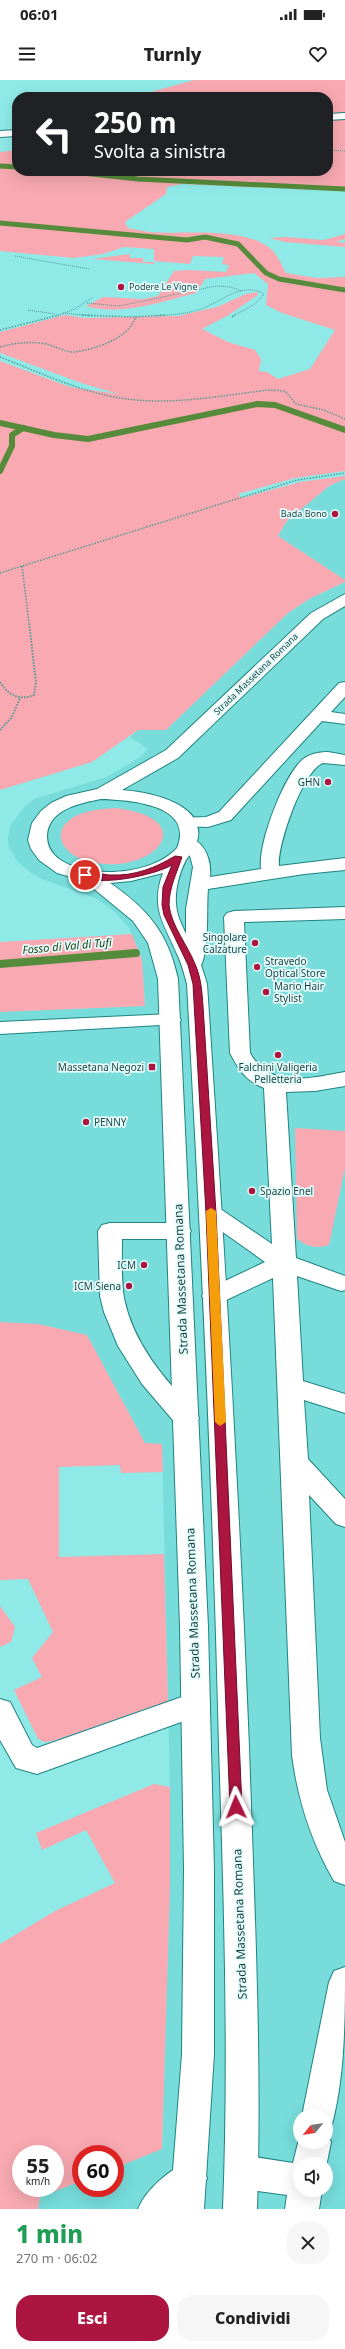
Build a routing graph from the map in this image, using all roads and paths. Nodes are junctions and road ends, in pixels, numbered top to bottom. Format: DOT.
graph roads {
  1 [pos="345,116"];
  2 [pos="333,117"];
  3 [pos="12,133"];
  4 [pos="0,134"];
  5 [pos="333,150"];
  6 [pos="345,151"];
  7 [pos="15,256"];
  8 [pos="89,269"];
  9 [pos="241,291"];
  10 [pos="93,297"];
  11 [pos="87,303"];
  12 [pos="28,310"];
  13 [pos="63,313"];
  14 [pos="58,314"];
  15 [pos="136,316"];
  16 [pos="232,317"];
  17 [pos="0,330"];
  18 [pos="0,347"];
  19 [pos="0,357"];
  20 [pos="345,419"];
  21 [pos="345,473"];
  22 [pos="22,566"];
  23 [pos="1,573"];
  24 [pos="345,599"];
  25 [pos="0,682"];
  26 [pos="345,686"];
  27 [pos="20,698"];
  28 [pos="317,715"];
  29 [pos="345,719"];
  30 [pos="0,730"];
  31 [pos="172,754"];
  32 [pos="345,760"];
  33 [pos="157,789"];
  34 [pos="101,794"];
  35 [pos="186,822"];
  36 [pos="183,850"];
  37 [pos="345,864"];
  38 [pos="270,874"];
  39 [pos="85,875"];
  40 [pos="201,884"];
  41 [pos="345,914"];
  42 [pos="192,965"];
  43 [pos="171,1020"];
  44 [pos="0,1028"];
  45 [pos="345,1079"];
  46 [pos="275,1085"];
  47 [pos="211,1213"];
  48 [pos="179,1231"];
  49 [pos="284,1263"];
  50 [pos="344,1279"];
  51 [pos="214,1296"];
  52 [pos="292,1387"];
  53 [pos="345,1404"];
  54 [pos="186,1418"];
  55 [pos="295,1462"];
  56 [pos="345,1516"];
  57 [pos="196,1704"];
  58 [pos="0,1712"];
  59 [pos="345,1871"];
  60 [pos="345,1982"];
  61 [pos="320,2109"];
  62 [pos="242,2172"];
  63 [pos="293,2180"];
  64 [pos="189,2194"];
  65 [pos="304,2197"];
  66 [pos="155,2209"];
  67 [pos="240,2209"];
  68 [pos="302,2209"];
  1 -- 2 [label="main road"];
  3 -- 4 [label="main road"];
  5 -- 6 [label="path"];
  7 -- 8 [label="path"];
  9 -- 11 [label="path"];
  9 -- 15 [label="path"];
  9 -- 16 [label="path"];
  10 -- 11 [label="path"];
  11 -- 13 [label="path"];
  12 -- 14 [label="path"];
  13 -- 14 [label="path"];
  13 -- 15 [label="path"];
  14 -- 17 [label="path"];
  15 -- 18 [label="path"];
  19 -- 20 [label="path"];
  21 -- 22 [label="path"];
  22 -- 23 [label="path"];
  22 -- 27 [label="path"];
  24 -- 31 [label="main road, Strada Massetana Romana"];
  25 -- 27 [label="path"];
  26 -- 28 [label="main road"];
  27 -- 30 [label="path"];
  28 -- 29 [label="main road"];
  28 -- 35 [label="main road"];
  31 -- 33 [label="main road, Strada Massetana Romana"];
  31 -- 34 [label="main road, Strada Massetana Romana"];
  32 -- 38 [label="main road"];
  33 -- 34 [label="main road, Strada Massetana Romana"];
  33 -- 35 [label="main road, Strada Massetana Romana"];
  34 -- 39 [label="main road, Strada Massetana Romana"];
  35 -- 36 [label="main road, Strada Massetana Romana"];
  36 -- 39 [label="main road, Strada Massetana Romana"];
  36 -- 40 [label="main road"];
  36 -- 42 [label="main road, Strada Massetana Romana"];
  37 -- 38 [label="main road"];
  38 -- 40 [label="main road"];
  39 -- 43 [label="main road, Strada Massetana Romana"];
  40 -- 42 [label="main road"];
  41 -- 46 [label="main road"];
  42 -- 47 [label="main road, Strada Massetana Romana"];
  43 -- 44 [label="main road"];
  43 -- 48 [label="main road, Strada Massetana Romana"];
  45 -- 46 [label="main road"];
  46 -- 49 [label="main road"];
  47 -- 49 [label="main road"];
  47 -- 51 [label="main road, Strada Massetana Romana"];
  48 -- 54 [label="main road, Strada Massetana Romana"];
  48 -- 54 [label="main road"];
  49 -- 50 [label="main road"];
  49 -- 51 [label="main road"];
  49 -- 52 [label="main road"];
  51 -- 62 [label="main road, Strada Massetana Romana"];
  52 -- 53 [label="main road"];
  52 -- 55 [label="main road"];
  54 -- 57 [label="main road, Strada Massetana Romana"];
  55 -- 56 [label="main road"];
  55 -- 59 [label="main road"];
  57 -- 58 [label="main road"];
  57 -- 64 [label="main road, Strada Massetana Romana"];
  60 -- 61 [label="main road"];
  62 -- 63 [label="main road"];
  62 -- 67 [label="main road, Strada Massetana Romana"];
  64 -- 66 [label="main road"];
  65 -- 68 [label="main road"];
}
